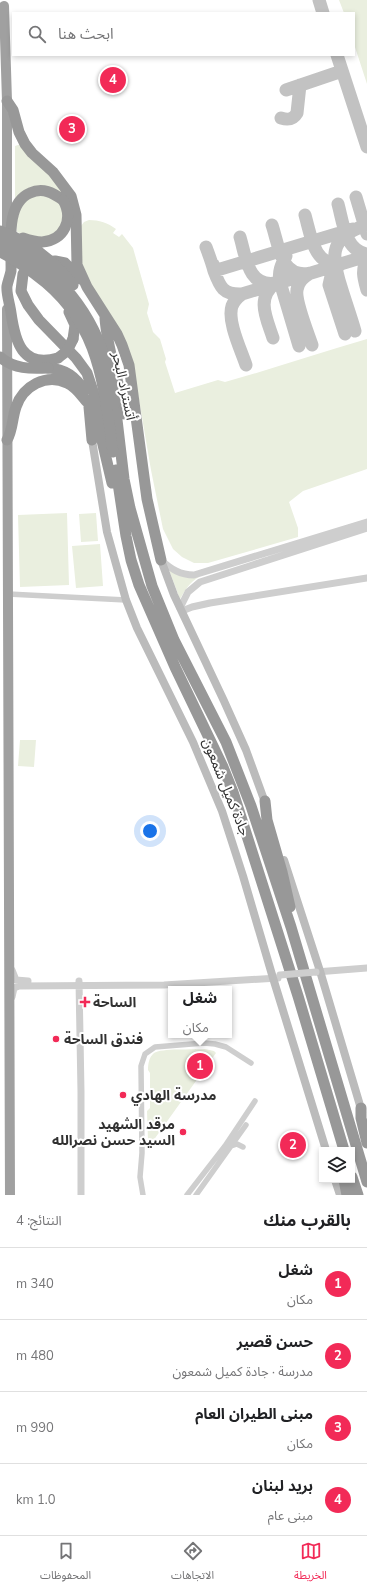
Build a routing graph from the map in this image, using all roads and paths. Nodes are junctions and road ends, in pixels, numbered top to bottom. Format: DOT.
graph roads {
  1 [pos="3,12"];
  2 [pos="7,101"];
  3 [pos="1,234"];
  4 [pos="0,252"];
  5 [pos="29,270"];
  6 [pos="7,286"];
  7 [pos="87,287"];
  8 [pos="105,317"];
  9 [pos="0,357"];
  10 [pos="4,400"];
  11 [pos="88,405"];
  12 [pos="96,436"];
  13 [pos="7,440"];
  14 [pos="125,509"];
  15 [pos="367,522"];
  16 [pos="367,528"];
  17 [pos="162,560"];
  18 [pos="367,578"];
  19 [pos="8,594"];
  20 [pos="126,600"];
  21 [pos="181,610"];
  22 [pos="8,711"];
  23 [pos="0,719"];
  24 [pos="0,730"];
  25 [pos="9,736"];
  26 [pos="265,801"];
  27 [pos="291,928"];
  28 [pos="9,962"];
  29 [pos="367,968"];
  30 [pos="318,973"];
  31 [pos="277,977"];
  32 [pos="79,983"];
  33 [pos="9,1010"];
  34 [pos="251,1063"];
  35 [pos="255,1101"];
  36 [pos="361,1108"];
  37 [pos="332,1112"];
  38 [pos="246,1125"];
  39 [pos="367,1127"];
  40 [pos="367,1143"];
  41 [pos="228,1147"];
  42 [pos="243,1147"];
  43 [pos="325,1147"];
  44 [pos="338,1147"];
  45 [pos="343,1147"];
  46 [pos="367,1182"];
  47 [pos="337,1183"];
  48 [pos="345,1183"];
  49 [pos="354,1183"];
  50 [pos="10,1195"];
  51 [pos="81,1195"];
  52 [pos="143,1195"];
  53 [pos="187,1195"];
  54 [pos="196,1195"];
  55 [pos="340,1195"];
  56 [pos="347,1195"];
  57 [pos="358,1195"];
  1 -- 2 [label="highway"];
  2 -- 6 [label="highway"];
  2 -- 7 [label="highway"];
  3 -- 6 [label="highway, bridge"];
  3 -- 14 [label="highway, أتستراد البحر, bridge"];
  4 -- 5 [label="highway, أتستراد البحر, bridge"];
  5 -- 6 [label="highway, bridge"];
  5 -- 14 [label="highway, أتستراد البحر, bridge"];
  6 -- 10 [label="highway"];
  7 -- 8 [label="highway"];
  7 -- 12 [label="highway"];
  8 -- 14 [label="highway"];
  8 -- 17 [label="highway"];
  9 -- 11 [label="highway, bridge"];
  10 -- 13 [label="highway"];
  11 -- 12 [label="highway"];
  11 -- 13 [label="highway"];
  12 -- 14 [label="highway"];
  12 -- 20 [label="main road, جادة كميل شمعون"];
  13 -- 19 [label="highway"];
  14 -- 27 [label="highway, جادة كميل شمعون"];
  14 -- 37 [label="highway, جادة كميل شمعون"];
  15 -- 17 [label="street"];
  16 -- 21 [label="street"];
  17 -- 21 [label="main road, جادة كميل شمعون"];
  18 -- 21 [label="street"];
  19 -- 20 [label="street"];
  19 -- 22 [label="highway"];
  20 -- 31 [label="main road, جادة كميل شمعون"];
  21 -- 26 [label="main road, جادة كميل شمعون"];
  22 -- 23 [label="highway"];
  22 -- 25 [label="highway"];
  24 -- 25 [label="highway"];
  25 -- 28 [label="highway"];
  26 -- 27 [label="highway"];
  26 -- 30 [label="main road, جادة كميل شمعون"];
  27 -- 46 [label="highway, جادة كميل شمعون"];
  28 -- 32 [label="street"];
  28 -- 33 [label="highway"];
  29 -- 30 [label="street"];
  30 -- 31 [label="street"];
  30 -- 36 [label="main road, جادة كميل شمعون"];
  31 -- 32 [label="street"];
  31 -- 43 [label="main road, جادة كميل شمعون"];
  32 -- 33 [label="street"];
  32 -- 51 [label="street"];
  33 -- 50 [label="highway"];
  34 -- 52 [label="street"];
  35 -- 41 [label="street"];
  36 -- 39 [label="main road, جادة كميل شمعون"];
  36 -- 40 [label="highway"];
  37 -- 44 [label="highway"];
  37 -- 45 [label="highway, جادة كميل شمعون"];
  38 -- 41 [label="street"];
  41 -- 42 [label="street"];
  41 -- 53 [label="street"];
  41 -- 54 [label="street"];
  47 -- 55 [label="main road"];
  48 -- 56 [label="highway"];
  49 -- 57 [label="highway"];
}
